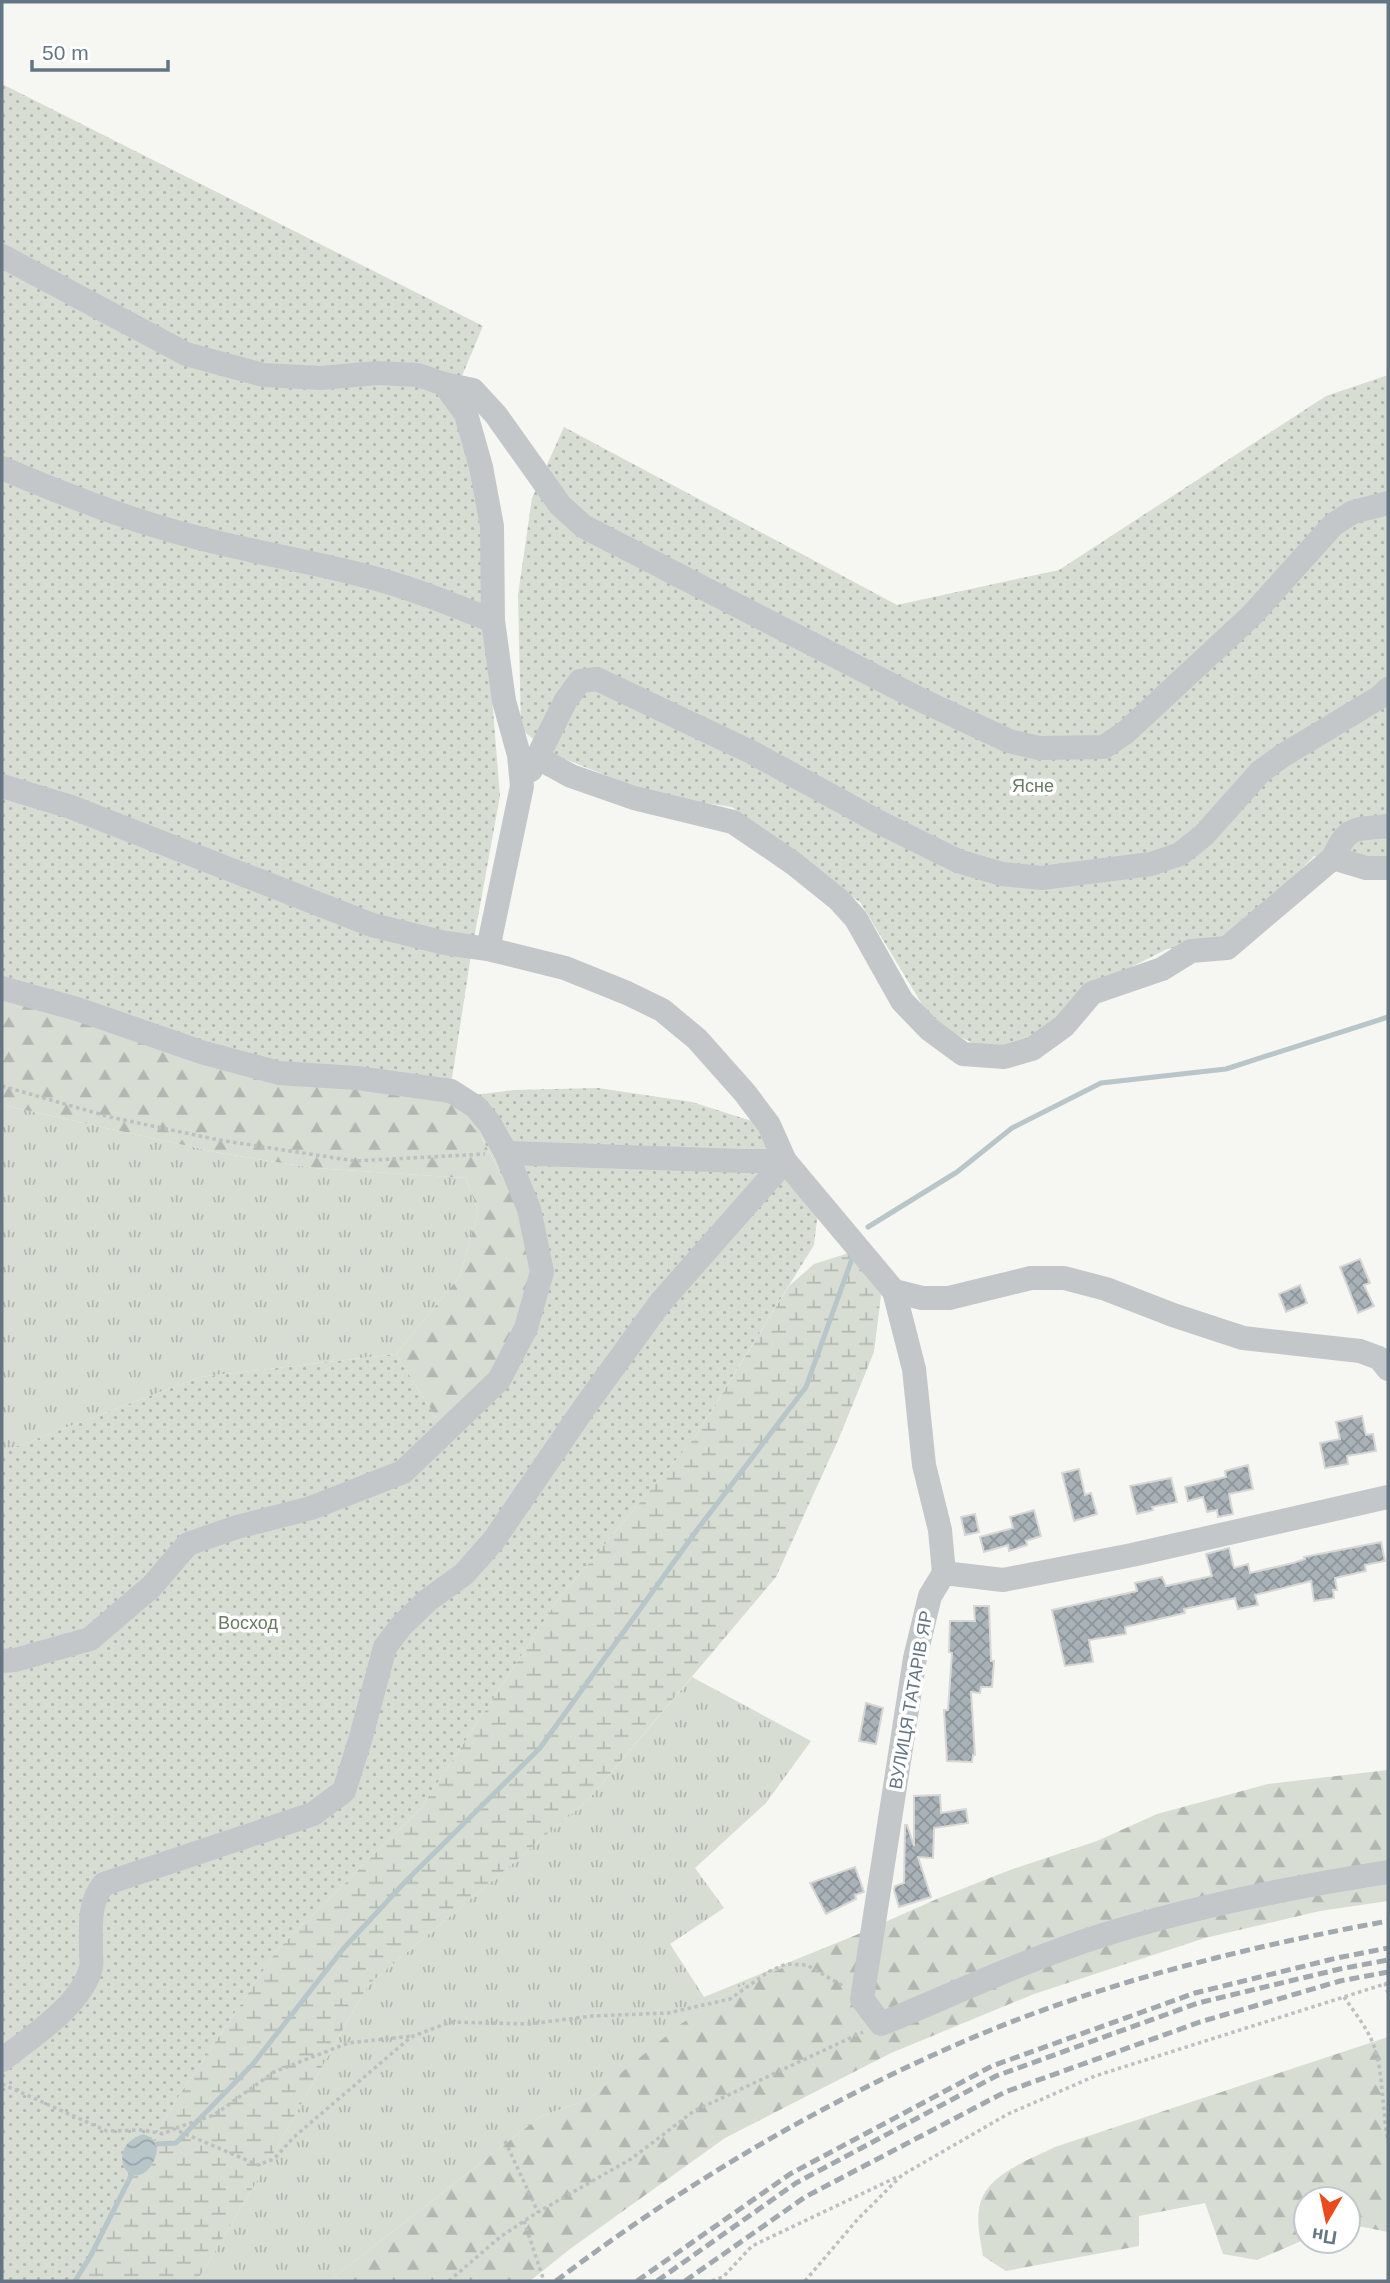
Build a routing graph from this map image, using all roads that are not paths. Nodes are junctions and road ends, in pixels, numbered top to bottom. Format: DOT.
graph roads {
  1 [pos="2,256"];
  2 [pos="444,384"];
  3 [pos="2,468"];
  4 [pos="1388,503"];
  5 [pos="493,621"];
  6 [pos="1388,689"];
  7 [pos="538,758"];
  8 [pos="2,786"];
  9 [pos="522,786"];
  10 [pos="1388,826"];
  11 [pos="1333,858"];
  12 [pos="1388,868"];
  13 [pos="488,949"];
  14 [pos="2,988"];
  15 [pos="506,1153"];
  16 [pos="785,1161"];
  17 [pos="894,1291"];
  18 [pos="1388,1369"];
  19 [pos="1388,1497"];
  20 [pos="944,1573"];
  21 [pos="2,1661"];
  22 [pos="1388,1872"];
  23 [pos="2,2060"];
  1 -- 2 [label="street"];
  2 -- 4 [label="street"];
  2 -- 5 [label="street"];
  3 -- 5 [label="street"];
  5 -- 9 [label="street"];
  6 -- 7 [label="street"];
  7 -- 9 [label="street"];
  7 -- 11 [label="street"];
  8 -- 13 [label="street"];
  9 -- 13 [label="street"];
  10 -- 11 [label="street"];
  11 -- 12 [label="street"];
  13 -- 16 [label="street"];
  14 -- 15 [label="street"];
  15 -- 16 [label="street"];
  15 -- 21 [label="street"];
  16 -- 17 [label="street"];
  16 -- 23 [label="street"];
  17 -- 18 [label="street"];
  17 -- 20 [label="street"];
  19 -- 20 [label="street"];
  20 -- 22 [label="street, ВУЛИЦЯ ТАТАРІВ ЯР"];
}
